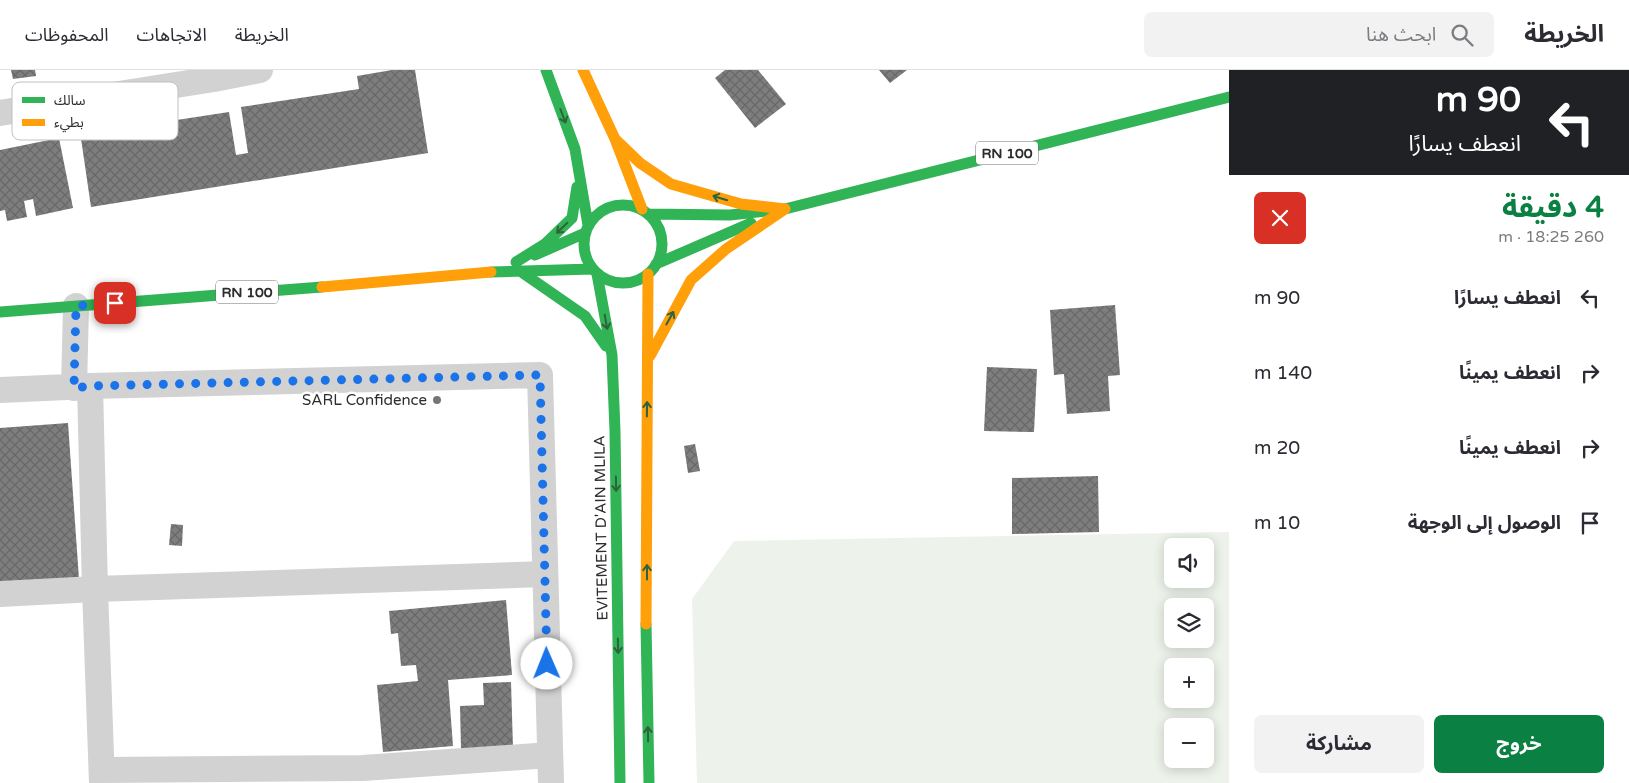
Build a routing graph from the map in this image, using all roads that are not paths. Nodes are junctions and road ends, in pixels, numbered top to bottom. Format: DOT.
graph roads {
  1 [pos="260,70"];
  2 [pos="546,70"];
  3 [pos="583,70"];
  4 [pos="211,75"];
  5 [pos="172,82"];
  6 [pos="1229,97"];
  7 [pos="615,138"];
  8 [pos="575,148"];
  9 [pos="785,209"];
  10 [pos="645,212"];
  11 [pos="586,229"];
  12 [pos="656,264"];
  13 [pos="518,267"];
  14 [pos="595,272"];
  15 [pos="648,274"];
  16 [pos="76,306"];
  17 [pos="0,312"];
  18 [pos="612,355"];
  19 [pos="648,362"];
  20 [pos="82,387"];
  21 [pos="0,390"];
  22 [pos="545,574"];
  23 [pos="95,589"];
  24 [pos="0,594"];
  25 [pos="550,755"];
  26 [pos="363,775"];
  27 [pos="102,776"];
  28 [pos="551,783"];
  29 [pos="620,783"];
  30 [pos="649,783"];
  1 -- 4 [label="street"];
  2 -- 8 [label="main road, one-way"];
  3 -- 7 [label="main road"];
  4 -- 5 [label="street"];
  6 -- 9 [label="main road, RN 100"];
  9 -- 7 [label="main road, one-way"];
  7 -- 10 [label="main road"];
  8 -- 11 [label="main road"];
  8 -- 13 [label="main road, one-way"];
  9 -- 10 [label="main road, RN 100"];
  9 -- 12 [label="main road, RN 100"];
  19 -- 9 [label="main road, one-way"];
  10 -- 11 [label="main road"];
  10 -- 12 [label="main road"];
  11 -- 13 [label="main road, RN 100"];
  11 -- 14 [label="main road"];
  12 -- 15 [label="main road"];
  13 -- 14 [label="main road, RN 100"];
  13 -- 16 [label="main road, RN 100"];
  13 -- 18 [label="main road"];
  14 -- 15 [label="main road"];
  14 -- 18 [label="main road, EVITEMENT D'AIN MLILA, one-way"];
  15 -- 19 [label="main road"];
  16 -- 17 [label="main road, RN 100"];
  16 -- 20 [label="street"];
  18 -- 29 [label="main road, EVITEMENT D'AIN MLILA, one-way"];
  30 -- 19 [label="main road, one-way"];
  20 -- 21 [label="street"];
  20 -- 22 [label="street"];
  20 -- 23 [label="street"];
  22 -- 23 [label="street"];
  22 -- 25 [label="street"];
  23 -- 24 [label="street"];
  23 -- 27 [label="street"];
  25 -- 26 [label="street"];
  25 -- 28 [label="street"];
  26 -- 27 [label="street"];
}
